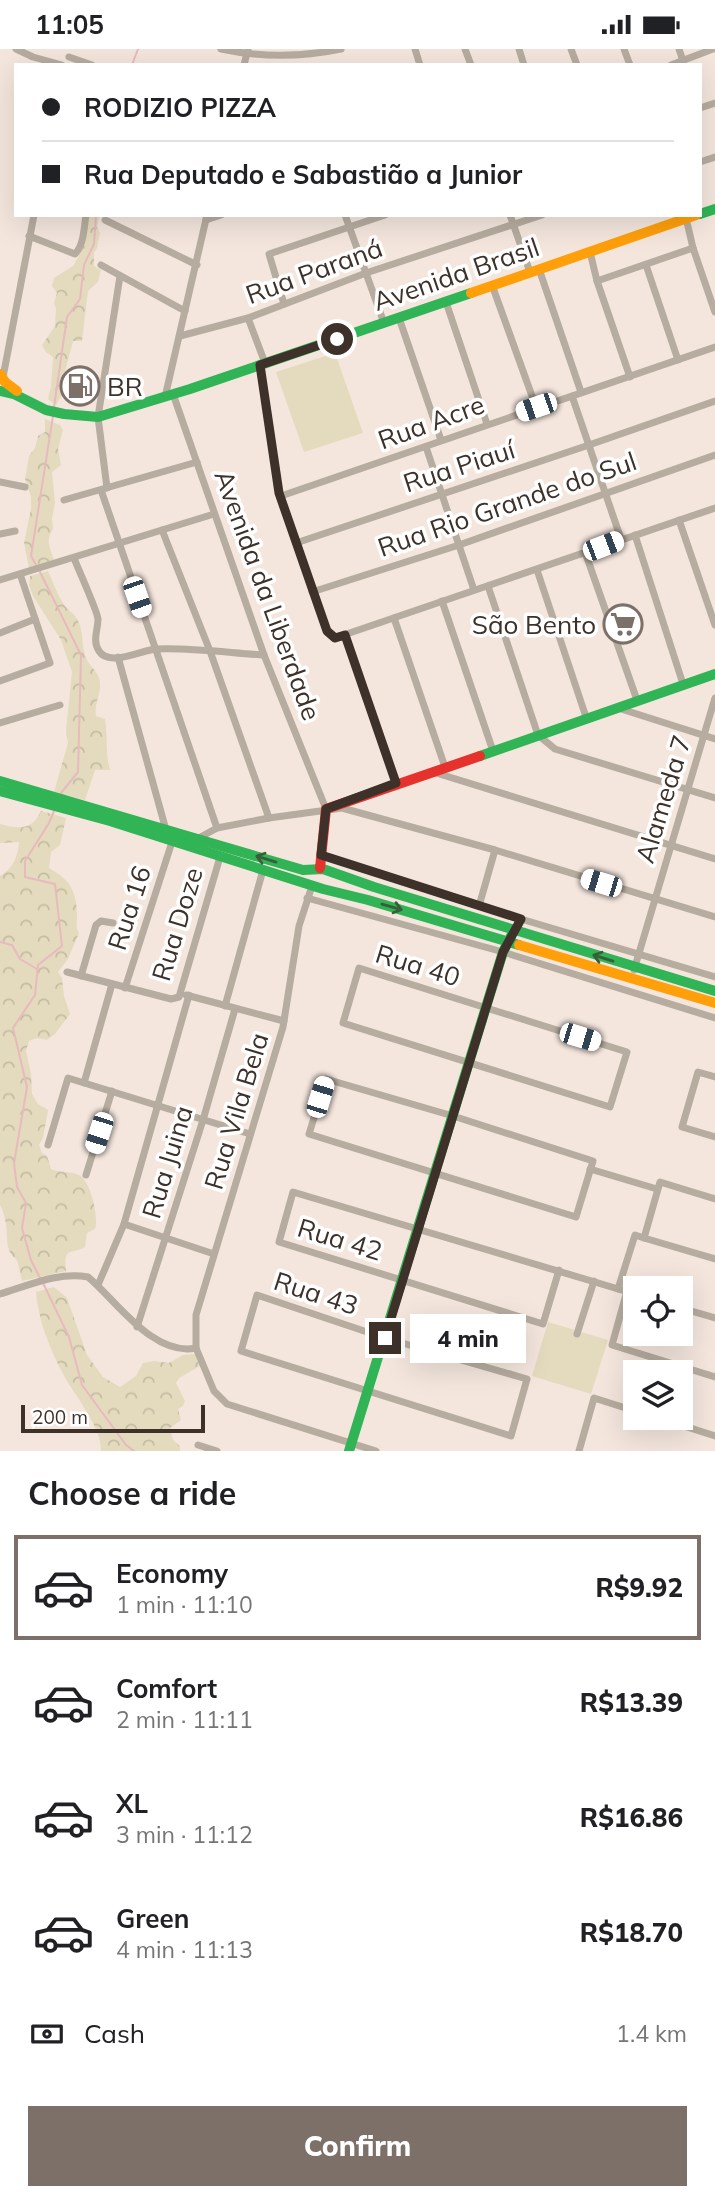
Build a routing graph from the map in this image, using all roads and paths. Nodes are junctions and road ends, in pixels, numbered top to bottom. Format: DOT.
graph roads {
  1 [pos="221,49"];
  2 [pos="341,49"];
  3 [pos="679,49"];
  4 [pos="713,49"];
  5 [pos="19,51"];
  6 [pos="247,52"];
  7 [pos="67,59"];
  8 [pos="682,61"];
  9 [pos="676,63"];
  10 [pos="34,217"];
  11 [pos="86,217"];
  12 [pos="346,217"];
  13 [pos="379,217"];
  14 [pos="511,217"];
  15 [pos="535,217"];
  16 [pos="686,217"];
  17 [pos="207,218"];
  18 [pos="105,220"];
  19 [pos="513,225"];
  20 [pos="349,227"];
  21 [pos="29,236"];
  22 [pos="693,248"];
  23 [pos="590,253"];
  24 [pos="101,265"];
  25 [pos="197,265"];
  26 [pos="646,265"];
  27 [pos="534,270"];
  28 [pos="366,273"];
  29 [pos="120,276"];
  30 [pos="597,281"];
  31 [pos="492,285"];
  32 [pos="446,302"];
  33 [pos="284,304"];
  34 [pos="186,311"];
  35 [pos="715,311"];
  36 [pos="248,318"];
  37 [pos="399,318"];
  38 [pos="384,323"];
  39 [pos="180,336"];
  40 [pos="8,345"];
  41 [pos="715,347"];
  42 [pos="0,357"];
  43 [pos="678,359"];
  44 [pos="263,364"];
  45 [pos="629,377"];
  46 [pos="1,384"];
  47 [pos="581,393"];
  48 [pos="169,396"];
  49 [pos="572,396"];
  50 [pos="715,401"];
  51 [pos="536,407"];
  52 [pos="98,417"];
  53 [pos="487,424"];
  54 [pos="441,440"];
  55 [pos="589,445"];
  56 [pos="426,447"];
  57 [pos="715,455"];
  58 [pos="197,463"];
  59 [pos="0,482"];
  60 [pos="25,487"];
  61 [pos="104,489"];
  62 [pos="605,493"];
  63 [pos="441,494"];
  64 [pos="281,496"];
  65 [pos="64,500"];
  66 [pos="715,508"];
  67 [pos="214,514"];
  68 [pos="679,520"];
  69 [pos="162,530"];
  70 [pos="15,531"];
  71 [pos="0,534"];
  72 [pos="635,535"];
  73 [pos="621,539"];
  74 [pos="296,543"];
  75 [pos="119,545"];
  76 [pos="459,545"];
  77 [pos="585,552"];
  78 [pos="74,558"];
  79 [pos="537,570"];
  80 [pos="23,574"];
  81 [pos="0,580"];
  82 [pos="488,586"];
  83 [pos="474,590"];
  84 [pos="312,592"];
  85 [pos="442,601"];
  86 [pos="394,618"];
  87 [pos="35,619"];
  88 [pos="715,625"];
  89 [pos="0,633"];
  90 [pos="345,635"];
  91 [pos="155,649"];
  92 [pos="210,651"];
  93 [pos="264,655"];
  94 [pos="118,657"];
  95 [pos="715,674"];
  96 [pos="0,681"];
  97 [pos="683,684"];
  98 [pos="715,698"];
  99 [pos="637,700"];
  100 [pos="60,705"];
  101 [pos="617,708"];
  102 [pos="586,717"];
  103 [pos="0,723"];
  104 [pos="538,735"];
  105 [pos="704,736"];
  106 [pos="715,739"];
  107 [pos="493,751"];
  108 [pos="446,767"];
  109 [pos="433,772"];
  110 [pos="0,781"];
  111 [pos="396,783"];
  112 [pos="688,790"];
  113 [pos="0,791"];
  114 [pos="41,797"];
  115 [pos="715,798"];
  116 [pos="70,806"];
  117 [pos="326,809"];
  118 [pos="269,818"];
  119 [pos="218,828"];
  120 [pos="166,829"];
  121 [pos="197,839"];
  122 [pos="172,842"];
  123 [pos="670,846"];
  124 [pos="495,850"];
  125 [pos="321,855"];
  126 [pos="219,857"];
  127 [pos="715,859"];
  128 [pos="263,870"];
  129 [pos="322,870"];
  130 [pos="312,886"];
  131 [pos="326,890"];
  132 [pos="307,898"];
  133 [pos="655,899"];
  134 [pos="478,906"];
  135 [pos="715,917"];
  136 [pos="521,919"];
  137 [pos="113,923"];
  138 [pos="511,936"];
  139 [pos="503,952"];
  140 [pos="639,954"];
  141 [pos="67,972"];
  142 [pos="633,972"];
  143 [pos="82,976"];
  144 [pos="715,977"];
  145 [pos="112,984"];
  146 [pos="125,988"];
  147 [pos="715,992"];
  148 [pos="184,994"];
  149 [pos="715,1003"];
  150 [pos="225,1006"];
  151 [pos="486,1008"];
  152 [pos="235,1009"];
  153 [pos="715,1018"];
  154 [pos="284,1021"];
  155 [pos="469,1063"];
  156 [pos="715,1077"];
  157 [pos="84,1083"];
  158 [pos="113,1091"];
  159 [pos="159,1106"];
  160 [pos="453,1117"];
  161 [pos="203,1120"];
  162 [pos="250,1134"];
  163 [pos="715,1137"];
  164 [pos="48,1145"];
  165 [pos="590,1169"];
  166 [pos="435,1174"];
  167 [pos="86,1175"];
  168 [pos="657,1189"];
  169 [pos="715,1199"];
  170 [pos="124,1224"];
  171 [pos="418,1229"];
  172 [pos="166,1238"];
  173 [pos="644,1238"];
  174 [pos="214,1254"];
  175 [pos="715,1259"];
  176 [pos="559,1270"];
  177 [pos="402,1280"];
  178 [pos="594,1281"];
  179 [pos="98,1285"];
  180 [pos="618,1289"];
  181 [pos="623,1291"];
  182 [pos="0,1294"];
  183 [pos="693,1312"];
  184 [pos="623,1315"];
  185 [pos="715,1318"];
  186 [pos="137,1327"];
  187 [pos="577,1334"];
  188 [pos="385,1338"];
  189 [pos="195,1348"];
  190 [pos="715,1377"];
  191 [pos="369,1391"];
  192 [pos="623,1407"];
  193 [pos="693,1429"];
  194 [pos="715,1436"];
  195 [pos="198,1445"];
  196 [pos="350,1447"];
  197 [pos="217,1451"];
  198 [pos="376,1451"];
  199 [pos="579,1451"];
  1 -- 6 [label="street"];
  2 -- 6 [label="street"];
  3 -- 8 [label="street"];
  4 -- 8 [label="street"];
  5 -- 7 [label="street"];
  8 -- 9 [label="street"];
  10 -- 21 [label="street"];
  11 -- 21 [label="street"];
  12 -- 20 [label="street"];
  13 -- 20 [label="street"];
  14 -- 19 [label="street"];
  15 -- 19 [label="street, Rua Paraná"];
  16 -- 22 [label="street"];
  16 -- 23 [label="main road, Avenida Brasil"];
  17 -- 25 [label="street"];
  18 -- 25 [label="street"];
  19 -- 27 [label="street"];
  19 -- 28 [label="street, Rua Paraná"];
  20 -- 28 [label="street"];
  20 -- 33 [label="street"];
  21 -- 40 [label="street"];
  22 -- 26 [label="street"];
  22 -- 35 [label="street"];
  23 -- 27 [label="main road, Avenida Brasil"];
  23 -- 30 [label="street"];
  24 -- 29 [label="street"];
  25 -- 34 [label="street"];
  26 -- 30 [label="street"];
  26 -- 43 [label="street"];
  27 -- 31 [label="main road, Avenida Brasil"];
  27 -- 47 [label="street"];
  28 -- 33 [label="street, Rua Paraná"];
  28 -- 38 [label="street"];
  29 -- 34 [label="street"];
  29 -- 52 [label="street"];
  30 -- 45 [label="street"];
  31 -- 32 [label="main road, Avenida Brasil"];
  31 -- 51 [label="street"];
  32 -- 37 [label="main road, Avenida Brasil"];
  32 -- 53 [label="street"];
  33 -- 36 [label="street, Rua Paraná"];
  34 -- 39 [label="street"];
  36 -- 39 [label="street, Rua Paraná"];
  36 -- 44 [label="street"];
  37 -- 38 [label="main road, Avenida Brasil"];
  37 -- 54 [label="street"];
  38 -- 44 [label="main road, Avenida Brasil"];
  39 -- 48 [label="street"];
  40 -- 42 [label="street"];
  40 -- 46 [label="street"];
  41 -- 43 [label="street, Rua Acre"];
  43 -- 45 [label="street, Rua Acre"];
  44 -- 48 [label="main road, Avenida Brasil"];
  44 -- 64 [label="street"];
  45 -- 47 [label="street, Rua Acre"];
  46 -- 52 [label="main road, Avenida Brasil"];
  47 -- 49 [label="street, Rua Acre"];
  48 -- 52 [label="main road, Avenida Brasil"];
  48 -- 58 [label="street, Avenida da Liberdade"];
  49 -- 51 [label="street, Rua Acre"];
  49 -- 55 [label="street"];
  50 -- 55 [label="street, Rua Piauí"];
  51 -- 53 [label="street, Rua Acre"];
  52 -- 61 [label="street"];
  53 -- 54 [label="street, Rua Acre"];
  54 -- 56 [label="street, Rua Acre"];
  55 -- 62 [label="street"];
  55 -- 63 [label="street, Rua Piauí"];
  56 -- 63 [label="street"];
  56 -- 64 [label="street, Rua Acre"];
  57 -- 62 [label="street, Rua Rio Grande do Sul"];
  58 -- 61 [label="street"];
  58 -- 67 [label="street, Avenida da Liberdade"];
  59 -- 60 [label="street"];
  61 -- 65 [label="street"];
  61 -- 75 [label="street"];
  62 -- 73 [label="street"];
  62 -- 76 [label="street, Rua Rio Grande do Sul"];
  63 -- 74 [label="street, Rua Piauí"];
  63 -- 76 [label="street"];
  64 -- 74 [label="street"];
  66 -- 68 [label="street"];
  67 -- 69 [label="street"];
  67 -- 93 [label="street, Avenida da Liberdade"];
  68 -- 72 [label="street"];
  68 -- 88 [label="street"];
  69 -- 75 [label="street"];
  69 -- 92 [label="street"];
  70 -- 71 [label="street"];
  72 -- 73 [label="street"];
  72 -- 97 [label="street"];
  73 -- 77 [label="street"];
  74 -- 84 [label="street"];
  75 -- 78 [label="street"];
  75 -- 91 [label="street"];
  76 -- 83 [label="street"];
  76 -- 84 [label="street, Rua Rio Grande do Sul"];
  77 -- 79 [label="street"];
  77 -- 99 [label="street"];
  78 -- 80 [label="street"];
  78 -- 94 [label="street"];
  79 -- 82 [label="street"];
  79 -- 102 [label="street"];
  80 -- 81 [label="street"];
  80 -- 87 [label="street"];
  82 -- 83 [label="street"];
  82 -- 104 [label="street"];
  83 -- 85 [label="street"];
  84 -- 90 [label="street"];
  85 -- 86 [label="street"];
  85 -- 107 [label="street"];
  86 -- 90 [label="street"];
  86 -- 108 [label="street"];
  87 -- 89 [label="street"];
  87 -- 96 [label="street"];
  90 -- 111 [label="street"];
  91 -- 92 [label="street"];
  91 -- 94 [label="street"];
  91 -- 119 [label="street"];
  92 -- 93 [label="street"];
  92 -- 118 [label="street"];
  93 -- 117 [label="street, Avenida da Liberdade"];
  94 -- 120 [label="street"];
  95 -- 97 [label="main road"];
  97 -- 99 [label="main road"];
  98 -- 105 [label="street, Alameda 7"];
  99 -- 101 [label="main road"];
  100 -- 103 [label="street"];
  101 -- 102 [label="main road"];
  101 -- 105 [label="street"];
  102 -- 104 [label="main road"];
  104 -- 107 [label="main road"];
  104 -- 112 [label="street"];
  105 -- 106 [label="street"];
  105 -- 112 [label="street, Alameda 7"];
  107 -- 108 [label="main road"];
  108 -- 109 [label="main road"];
  109 -- 111 [label="main road"];
  109 -- 123 [label="street"];
  110 -- 114 [label="main road"];
  111 -- 117 [label="main road"];
  112 -- 115 [label="street"];
  112 -- 123 [label="street, Alameda 7"];
  113 -- 114 [label="main road"];
  114 -- 116 [label="main road"];
  116 -- 120 [label="main road"];
  116 -- 122 [label="main road"];
  117 -- 118 [label="street"];
  117 -- 124 [label="street"];
  117 -- 125 [label="main road"];
  118 -- 119 [label="street"];
  119 -- 121 [label="street"];
  120 -- 121 [label="main road"];
  129 -- 121 [label="main road, one-way"];
  122 -- 126 [label="main road"];
  122 -- 146 [label="street, Rua 16"];
  123 -- 127 [label="street"];
  123 -- 133 [label="street, Alameda 7"];
  124 -- 133 [label="street"];
  124 -- 134 [label="street"];
  125 -- 129 [label="main road"];
  125 -- 134 [label="street"];
  126 -- 128 [label="main road"];
  126 -- 148 [label="street, Rua Doze"];
  128 -- 130 [label="main road"];
  128 -- 150 [label="street"];
  129 -- 130 [label="main road"];
  129 -- 131 [label="main road"];
  129 -- 138 [label="main road"];
  130 -- 131 [label="main road"];
  130 -- 132 [label="street, Rua Vila Bela"];
  131 -- 138 [label="main road, one-way"];
  132 -- 139 [label="street"];
  132 -- 154 [label="street, Rua Vila Bela"];
  133 -- 135 [label="street"];
  133 -- 140 [label="street, Alameda 7"];
  134 -- 136 [label="street"];
  136 -- 138 [label="street"];
  136 -- 140 [label="street"];
  137 -- 143 [label="street"];
  138 -- 139 [label="main road"];
  138 -- 142 [label="main road"];
  139 -- 151 [label="main road"];
  139 -- 153 [label="street"];
  140 -- 142 [label="street, Alameda 7"];
  140 -- 144 [label="street"];
  141 -- 143 [label="street"];
  142 -- 147 [label="main road"];
  142 -- 149 [label="main road"];
  143 -- 145 [label="street"];
  145 -- 146 [label="street"];
  145 -- 157 [label="street"];
  146 -- 148 [label="street, Rua Doze"];
  148 -- 150 [label="street"];
  148 -- 159 [label="street, Rua Doze"];
  150 -- 152 [label="street"];
  151 -- 155 [label="main road"];
  151 -- 155 [label="street, Rua 40"];
  151 -- 155 [label="street"];
  152 -- 154 [label="street"];
  152 -- 161 [label="street, Rua Juina"];
  154 -- 162 [label="street, Rua Vila Bela"];
  155 -- 160 [label="main road"];
  156 -- 163 [label="street"];
  157 -- 158 [label="street"];
  157 -- 164 [label="street"];
  158 -- 159 [label="street"];
  158 -- 167 [label="street"];
  159 -- 161 [label="street"];
  159 -- 170 [label="street, Rua Doze"];
  160 -- 165 [label="street"];
  160 -- 166 [label="main road"];
  160 -- 166 [label="street"];
  161 -- 162 [label="street"];
  161 -- 172 [label="street, Rua Juina"];
  162 -- 174 [label="street, Rua Vila Bela"];
  165 -- 166 [label="street"];
  165 -- 168 [label="street"];
  166 -- 171 [label="main road"];
  168 -- 169 [label="street"];
  168 -- 173 [label="street"];
  170 -- 172 [label="street"];
  170 -- 179 [label="street, Rua Doze"];
  171 -- 176 [label="street"];
  171 -- 177 [label="main road"];
  171 -- 177 [label="street, Rua 42"];
  172 -- 174 [label="street"];
  172 -- 186 [label="street, Rua Juina"];
  173 -- 175 [label="street"];
  173 -- 180 [label="street"];
  174 -- 189 [label="street, Rua Vila Bela"];
  176 -- 177 [label="street"];
  176 -- 178 [label="street"];
  177 -- 188 [label="main road"];
  178 -- 180 [label="street"];
  178 -- 187 [label="street"];
  179 -- 182 [label="street"];
  179 -- 186 [label="street"];
  180 -- 181 [label="street"];
  183 -- 185 [label="street"];
  184 -- 190 [label="street"];
  186 -- 189 [label="street"];
  188 -- 191 [label="main road"];
  188 -- 191 [label="street, Rua 43"];
  188 -- 191 [label="street"];
  189 -- 196 [label="street"];
  191 -- 196 [label="main road"];
  192 -- 199 [label="street"];
  193 -- 194 [label="street"];
  195 -- 197 [label="street"];
  196 -- 198 [label="street"];
}
